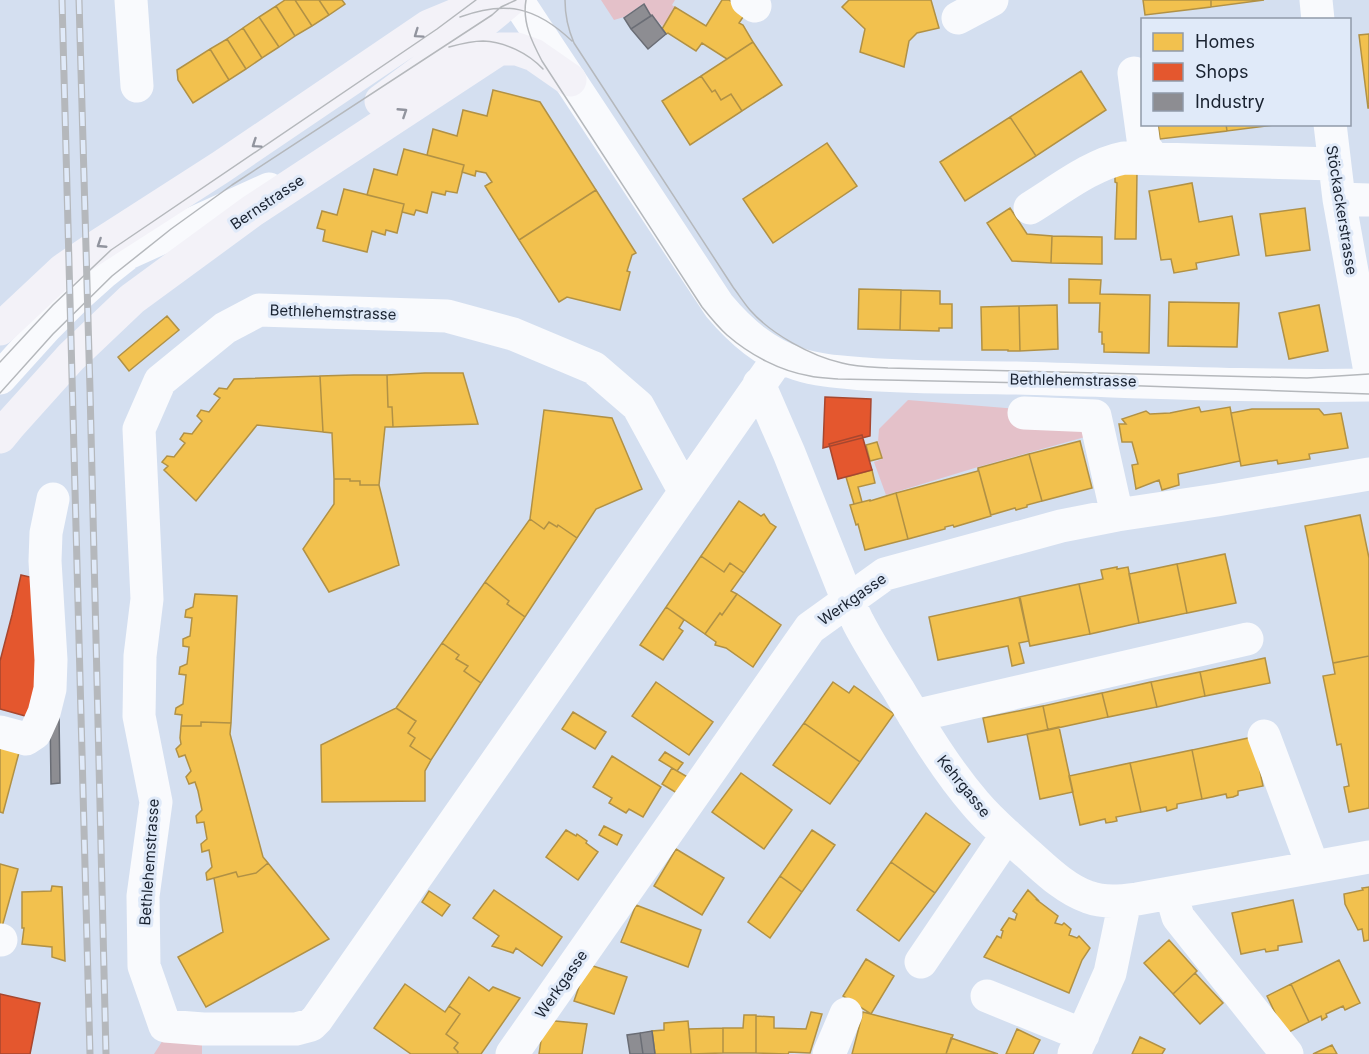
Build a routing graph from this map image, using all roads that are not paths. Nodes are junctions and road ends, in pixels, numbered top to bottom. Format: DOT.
graph roads {
  1 [pos="131,0"];
  2 [pos="502,0"];
  3 [pos="510,0"];
  4 [pos="517,0"];
  5 [pos="992,0"];
  6 [pos="1316,0"];
  7 [pos="467,5"];
  8 [pos="958,18"];
  9 [pos="1318,18"];
  10 [pos="1134,72"];
  11 [pos="570,80"];
  12 [pos="137,86"];
  13 [pos="1141,124"];
  14 [pos="1141,126"];
  15 [pos="1330,126"];
  16 [pos="1154,159"];
  17 [pos="1334,164"];
  18 [pos="321,165"];
  19 [pos="221,167"];
  20 [pos="246,200"];
  21 [pos="1354,200"];
  22 [pos="1030,208"];
  23 [pos="128,253"];
  24 [pos="0,329"];
  25 [pos="779,357"];
  26 [pos="1369,366"];
  27 [pos="0,378"];
  28 [pos="759,384"];
  29 [pos="1369,385"];
  30 [pos="1023,413"];
  31 [pos="0,418"];
  32 [pos="0,437"];
  33 [pos="1369,474"];
  34 [pos="685,492"];
  35 [pos="53,499"];
  36 [pos="1117,515"];
  37 [pos="848,601"];
  38 [pos="1247,639"];
  39 [pos="914,716"];
  40 [pos="0,732"];
  41 [pos="1264,736"];
  42 [pos="1007,835"];
  43 [pos="1369,857"];
  44 [pos="1313,867"];
  45 [pos="1171,893"];
  46 [pos="1125,901"];
  47 [pos="921,962"];
  48 [pos="987,996"];
  49 [pos="846,1014"];
  50 [pos="1078,1044"];
  51 [pos="512,1054"];
  52 [pos="829,1054"];
  53 [pos="1287,1054"];
  1 -- 12 [label="street"];
  2 -- 7 [label="main road"];
  3 -- 20 [label="main road, Bernstrasse"];
  4 -- 11 [label="street, Bethlehemstrasse"];
  5 -- 8 [label="street"];
  6 -- 9 [label="street"];
  7 -- 19 [label="main road, one-way"];
  10 -- 13 [label="street"];
  18 -- 11 [label="main road, Bernstrasse, one-way"];
  11 -- 25 [label="street, Bethlehemstrasse"];
  14 -- 16 [label="street"];
  15 -- 17 [label="street, Stöckackerstrasse"];
  16 -- 17 [label="street"];
  16 -- 22 [label="street"];
  17 -- 21 [label="street, Stöckackerstrasse"];
  18 -- 20 [label="street"];
  18 -- 32 [label="main road, Bernstrasse"];
  19 -- 23 [label="street"];
  19 -- 24 [label="main road, one-way"];
  20 -- 23 [label="street"];
  20 -- 31 [label="main road, Bernstrasse"];
  21 -- 26 [label="street, Stöckackerstrasse"];
  23 -- 27 [label="street"];
  25 -- 28 [label="street, Bethlehemstrasse"];
  25 -- 29 [label="street, Bethlehemstrasse"];
  28 -- 34 [label="street, Bethlehemstrasse"];
  28 -- 37 [label="street, Kehrgasse"];
  30 -- 36 [label="street"];
  33 -- 36 [label="street, Werkgasse"];
  34 -- 34 [label="street, Bethlehemstrasse"];
  35 -- 40 [label="street"];
  36 -- 37 [label="street, Werkgasse"];
  37 -- 39 [label="street, Kehrgasse"];
  37 -- 51 [label="street, Werkgasse"];
  38 -- 39 [label="street"];
  39 -- 42 [label="street, Kehrgasse"];
  41 -- 44 [label="street"];
  42 -- 46 [label="street, Kehrgasse"];
  42 -- 47 [label="street"];
  43 -- 44 [label="street, Kehrgasse"];
  44 -- 45 [label="street, Kehrgasse"];
  45 -- 46 [label="street, Kehrgasse"];
  45 -- 53 [label="street"];
  46 -- 50 [label="street"];
  48 -- 50 [label="street"];
  49 -- 52 [label="street"];
}
